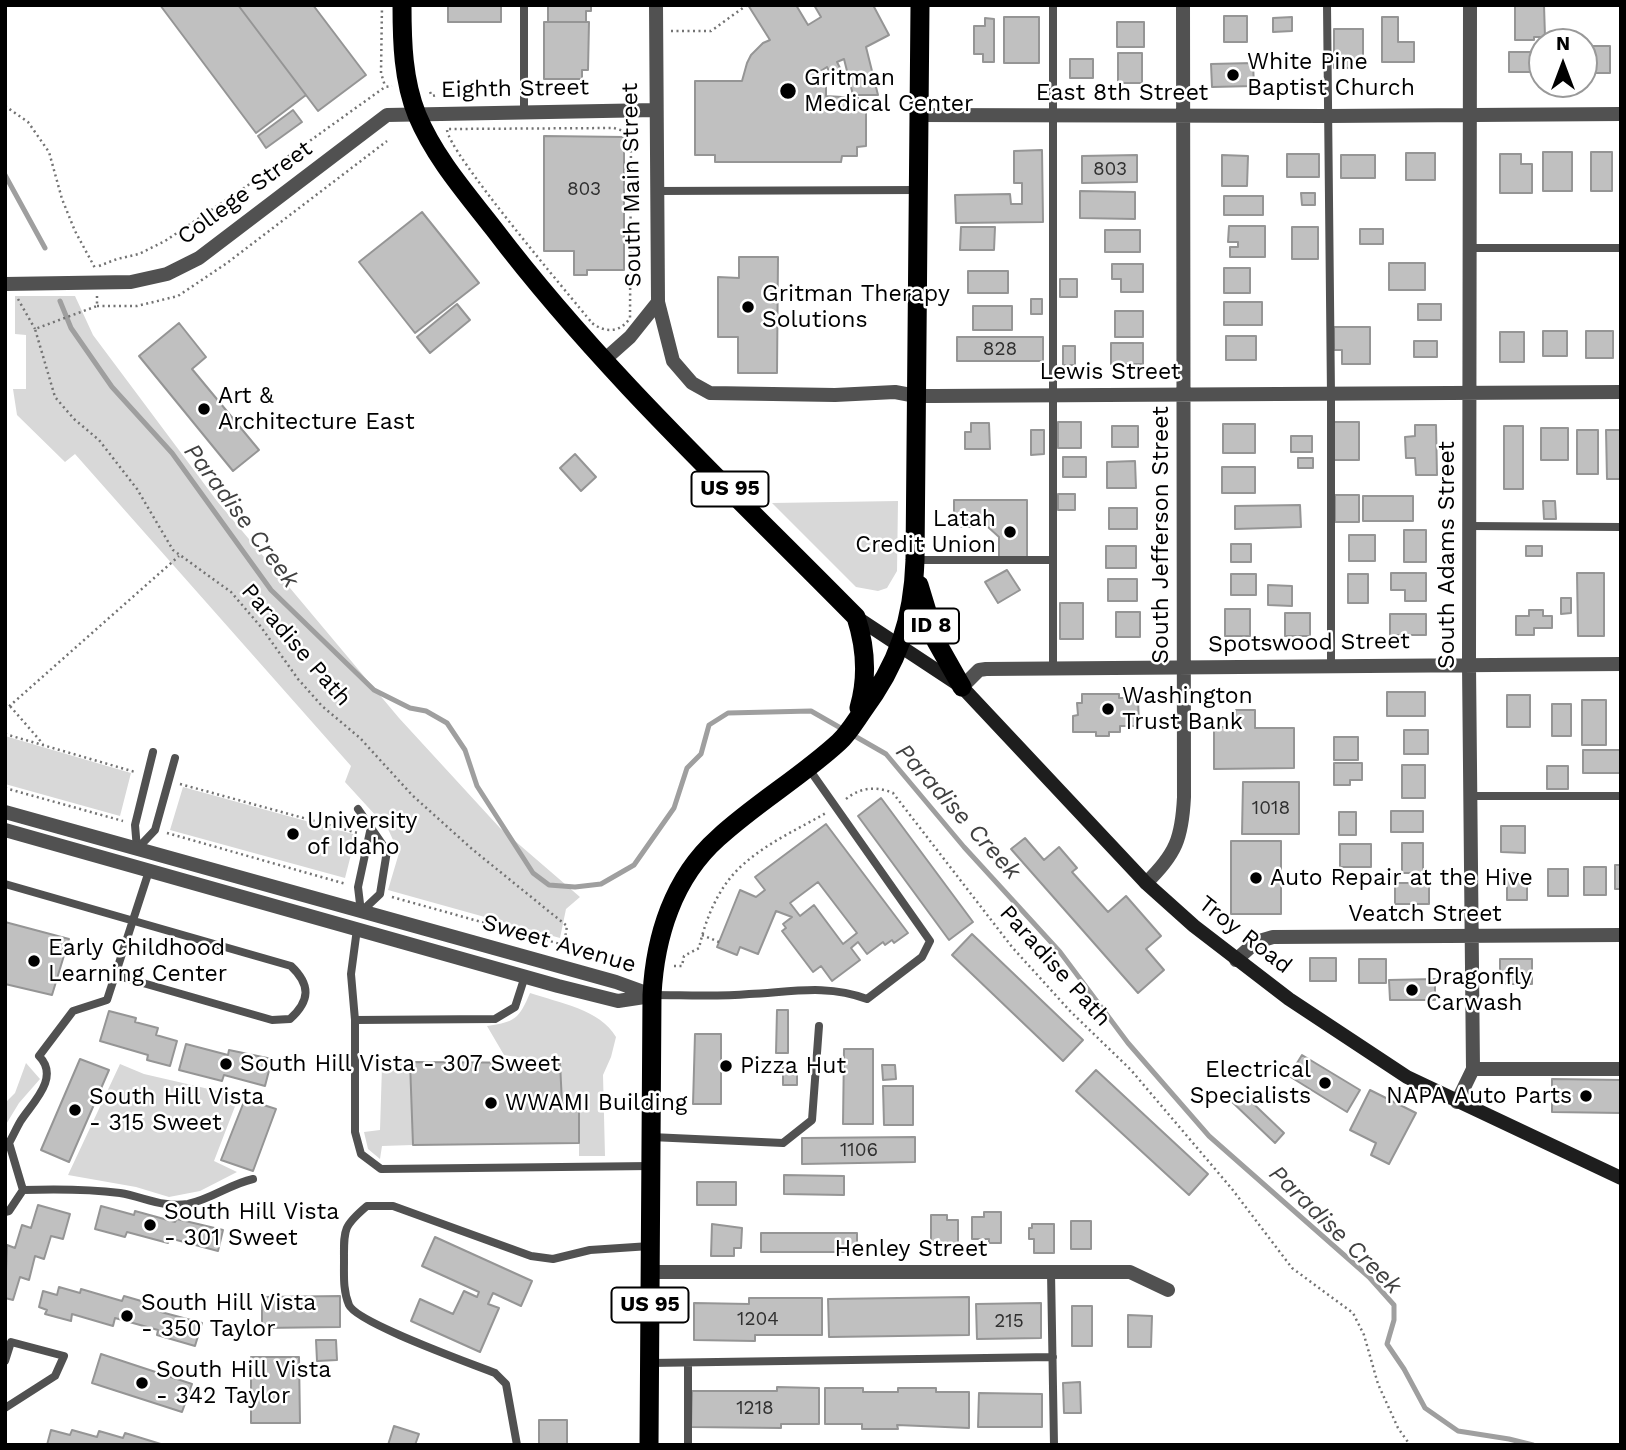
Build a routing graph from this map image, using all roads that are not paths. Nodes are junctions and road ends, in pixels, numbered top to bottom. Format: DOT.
graph roads {
  1 [pos="402,5"];
  2 [pos="524,5"];
  3 [pos="656,5"];
  4 [pos="920,5"];
  5 [pos="1053,5"];
  6 [pos="1183,5"];
  7 [pos="1327,5"];
  8 [pos="1470,5"];
  9 [pos="656,110"];
  10 [pos="524,112"];
  11 [pos="416,113"];
  12 [pos="1621,114"];
  13 [pos="918,115"];
  14 [pos="1052,116"];
  15 [pos="1183,116"];
  16 [pos="1328,116"];
  17 [pos="1470,116"];
  18 [pos="917,190"];
  19 [pos="657,191"];
  20 [pos="1471,247"];
  21 [pos="1621,248"];
  22 [pos="5,284"];
  23 [pos="658,302"];
  24 [pos="603,361"];
  25 [pos="1621,392"];
  26 [pos="1471,393"];
  27 [pos="1052,394"];
  28 [pos="1183,395"];
  29 [pos="1331,395"];
  30 [pos="916,396"];
  31 [pos="1470,526"];
  32 [pos="1621,527"];
  33 [pos="915,560"];
  34 [pos="1053,560"];
  35 [pos="856,617"];
  36 [pos="901,647"];
  37 [pos="1621,664"];
  38 [pos="1469,665"];
  39 [pos="1331,666"];
  40 [pos="1185,667"];
  41 [pos="1053,668"];
  42 [pos="962,687"];
  43 [pos="854,723"];
  44 [pos="153,752"];
  45 [pos="174,758"];
  46 [pos="808,767"];
  47 [pos="1471,796"];
  48 [pos="1621,796"];
  49 [pos="358,809"];
  50 [pos="5,812"];
  51 [pos="371,827"];
  52 [pos="5,830"];
  53 [pos="136,849"];
  54 [pos="132,866"];
  55 [pos="149,871"];
  56 [pos="1146,883"];
  57 [pos="5,884"];
  58 [pos="361,912"];
  59 [pos="133,920"];
  60 [pos="357,929"];
  61 [pos="1621,935"];
  62 [pos="1472,937"];
  63 [pos="1236,960"];
  64 [pos="115,975"];
  65 [pos="525,976"];
  66 [pos="652,996"];
  67 [pos="355,1020"];
  68 [pos="819,1026"];
  69 [pos="1473,1069"];
  70 [pos="1621,1069"];
  71 [pos="1457,1102"];
  72 [pos="651,1137"];
  73 [pos="651,1166"];
  74 [pos="1621,1178"];
  75 [pos="253,1179"];
  76 [pos="23,1190"];
  77 [pos="5,1212"];
  78 [pos="650,1246"];
  79 [pos="650,1272"];
  80 [pos="1051,1272"];
  81 [pos="1168,1290"];
  82 [pos="1053,1357"];
  83 [pos="5,1361"];
  84 [pos="650,1363"];
  85 [pos="688,1363"];
  86 [pos="5,1408"];
  87 [pos="517,1445"];
  88 [pos="649,1445"];
  89 [pos="688,1445"];
  90 [pos="1054,1445"];
  1 -- 11 [label="highway, US 95"];
  2 -- 10 [label="lane"];
  3 -- 9 [label="street, South Main Street"];
  4 -- 13 [label="highway, US 95"];
  5 -- 14 [label="lane"];
  6 -- 15 [label="street, South Jefferson Street"];
  7 -- 16 [label="lane"];
  8 -- 17 [label="street, South Adams Street"];
  9 -- 10 [label="street, Eighth Street"];
  9 -- 19 [label="street, South Main Street"];
  10 -- 11 [label="street, Eighth Street"];
  11 -- 22 [label="street, College Street"];
  11 -- 24 [label="highway, US 95"];
  12 -- 17 [label="street, East 8th Street"];
  13 -- 14 [label="street, East 8th Street"];
  13 -- 18 [label="highway, US 95"];
  14 -- 15 [label="street, East 8th Street"];
  14 -- 27 [label="lane"];
  15 -- 16 [label="street, East 8th Street"];
  15 -- 28 [label="street, South Jefferson Street"];
  16 -- 17 [label="street, East 8th Street"];
  16 -- 29 [label="lane"];
  17 -- 20 [label="street, South Adams Street"];
  18 -- 19 [label="lane"];
  18 -- 30 [label="highway, US 95"];
  19 -- 23 [label="street, South Main Street"];
  20 -- 21 [label="lane"];
  20 -- 26 [label="street, South Adams Street"];
  23 -- 24 [label="street, South Main Street"];
  23 -- 30 [label="street, Lewis Street"];
  24 -- 35 [label="highway, US 95"];
  25 -- 26 [label="street, Lewis Street"];
  26 -- 29 [label="street, Lewis Street"];
  26 -- 31 [label="street, South Adams Street"];
  27 -- 28 [label="street, Lewis Street"];
  27 -- 30 [label="street, Lewis Street"];
  27 -- 34 [label="lane"];
  28 -- 29 [label="street, Lewis Street"];
  28 -- 40 [label="street, South Jefferson Street"];
  29 -- 39 [label="lane"];
  30 -- 33 [label="highway, US 95"];
  31 -- 32 [label="lane"];
  31 -- 38 [label="street, South Adams Street"];
  33 -- 34 [label="lane"];
  33 -- 36 [label="highway, US 95"];
  33 -- 42 [label="highway, ID 8"];
  34 -- 41 [label="lane"];
  35 -- 36 [label="main road, ID 8"];
  35 -- 43 [label="highway, US 95"];
  36 -- 42 [label="main road, Troy Road / ID 8"];
  36 -- 43 [label="highway, US 95"];
  37 -- 38 [label="street, Spotswood Street"];
  38 -- 39 [label="street, Spotswood Street"];
  38 -- 47 [label="street, South Adams Street"];
  39 -- 40 [label="street, Spotswood Street"];
  40 -- 41 [label="street, Spotswood Street"];
  40 -- 56 [label="street, South Jefferson Street"];
  41 -- 42 [label="street, Spotswood Street"];
  42 -- 56 [label="main road, Troy Road / ID 8"];
  43 -- 46 [label="highway, US 95"];
  44 -- 53 [label="lane"];
  45 -- 53 [label="lane"];
  46 -- 66 [label="highway, US 95"];
  46 -- 66 [label="lane"];
  47 -- 48 [label="lane"];
  47 -- 62 [label="street, South Adams Street"];
  49 -- 51 [label="lane"];
  50 -- 53 [label="street"];
  51 -- 58 [label="lane"];
  51 -- 58 [label="lane"];
  52 -- 54 [label="street, Sweet Avenue"];
  53 -- 54 [label="street"];
  53 -- 58 [label="street, Sweet Avenue"];
  54 -- 55 [label="street, Sweet Avenue"];
  55 -- 59 [label="lane"];
  55 -- 60 [label="street, Sweet Avenue"];
  56 -- 63 [label="main road, Troy Road / ID 8"];
  57 -- 59 [label="lane"];
  58 -- 60 [label="street"];
  58 -- 66 [label="street, Sweet Avenue"];
  59 -- 64 [label="lane"];
  59 -- 64 [label="lane"];
  60 -- 65 [label="street, Sweet Avenue"];
  60 -- 67 [label="lane"];
  61 -- 62 [label="street, Veatch Street"];
  62 -- 63 [label="street, Veatch Street"];
  62 -- 69 [label="street, South Adams Street"];
  63 -- 71 [label="main road, Troy Road / ID 8"];
  64 -- 76 [label="lane"];
  65 -- 66 [label="street, Sweet Avenue"];
  65 -- 67 [label="lane"];
  66 -- 72 [label="highway, US 95"];
  67 -- 73 [label="lane"];
  68 -- 72 [label="lane"];
  69 -- 70 [label="street"];
  69 -- 71 [label="street, South Adams Street"];
  71 -- 74 [label="main road, Troy Road / ID 8"];
  72 -- 73 [label="highway, US 95"];
  73 -- 78 [label="highway, US 95"];
  75 -- 76 [label="lane"];
  76 -- 77 [label="lane"];
  78 -- 79 [label="highway, US 95"];
  78 -- 87 [label="lane"];
  79 -- 80 [label="street, Henley Street"];
  79 -- 84 [label="highway, US 95"];
  80 -- 81 [label="street, Henley Street"];
  80 -- 82 [label="lane"];
  82 -- 85 [label="lane"];
  82 -- 90 [label="lane"];
  83 -- 86 [label="lane"];
  84 -- 85 [label="lane"];
  84 -- 88 [label="highway, US 95"];
  85 -- 89 [label="lane"];
}
